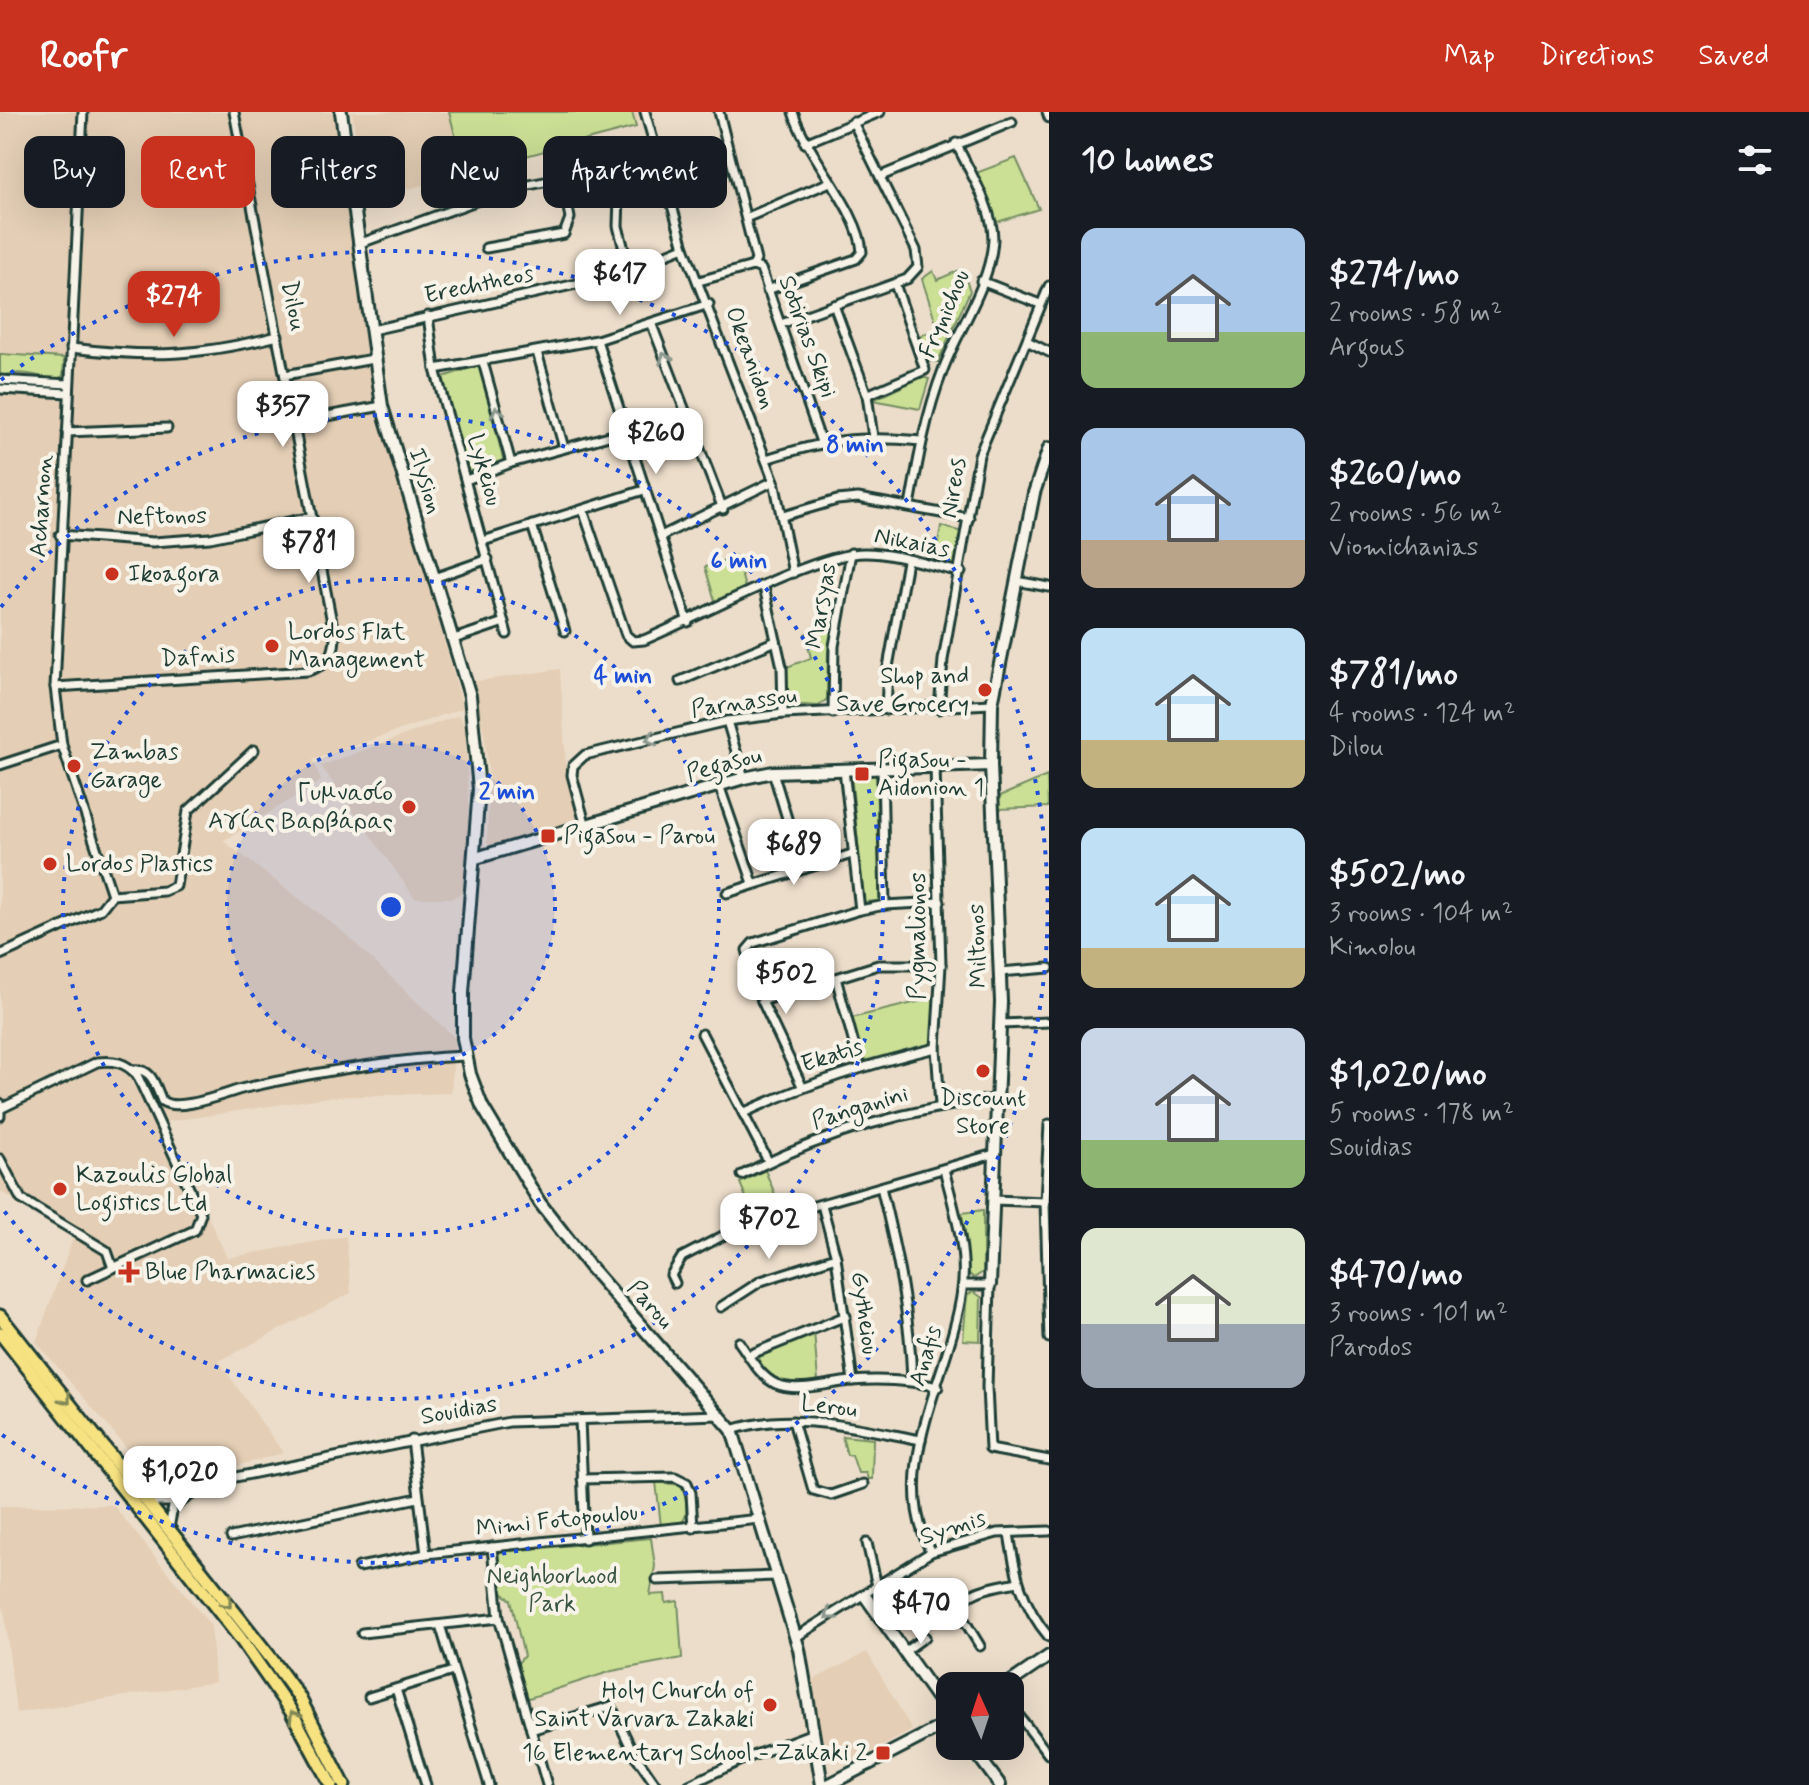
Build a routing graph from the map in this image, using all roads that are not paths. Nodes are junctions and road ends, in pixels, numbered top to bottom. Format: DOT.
graph roads {
  1 [pos="83,112"];
  2 [pos="234,112"];
  3 [pos="341,112"];
  4 [pos="645,112"];
  5 [pos="730,112"];
  6 [pos="793,112"];
  7 [pos="880,112"];
  8 [pos="1047,112"];
  9 [pos="720,114"];
  10 [pos="1049,118"];
  11 [pos="853,122"];
  12 [pos="1012,122"];
  13 [pos="652,136"];
  14 [pos="805,143"];
  15 [pos="956,143"];
  16 [pos="881,176"];
  17 [pos="543,182"];
  18 [pos="830,182"];
  19 [pos="568,208"];
  20 [pos="619,208"];
  21 [pos="673,208"];
  22 [pos="748,217"];
  23 [pos="361,243"];
  24 [pos="684,247"];
  25 [pos="486,248"];
  26 [pos="753,266"];
  27 [pos="629,269"];
  28 [pos="699,281"];
  29 [pos="981,281"];
  30 [pos="895,284"];
  31 [pos="1049,286"];
  32 [pos="767,290"];
  33 [pos="709,304"];
  34 [pos="1040,304"];
  35 [pos="834,305"];
  36 [pos="428,316"];
  37 [pos="781,324"];
  38 [pos="652,325"];
  39 [pos="372,330"];
  40 [pos="278,336"];
  41 [pos="597,340"];
  42 [pos="1027,341"];
  43 [pos="71,348"];
  44 [pos="537,352"];
  45 [pos="1049,352"];
  46 [pos="373,359"];
  47 [pos="483,362"];
  48 [pos="435,369"];
  49 [pos="285,375"];
  50 [pos="0,380"];
  51 [pos="68,388"];
  52 [pos="0,389"];
  53 [pos="867,395"];
  54 [pos="382,406"];
  55 [pos="294,422"];
  56 [pos="167,428"];
  57 [pos="627,431"];
  58 [pos="67,432"];
  59 [pos="873,437"];
  60 [pos="921,441"];
  61 [pos="821,442"];
  62 [pos="564,448"];
  63 [pos="1049,448"];
  64 [pos="766,459"];
  65 [pos="511,463"];
  66 [pos="466,480"];
  67 [pos="774,481"];
  68 [pos="644,490"];
  69 [pos="910,506"];
  70 [pos="723,509"];
  71 [pos="583,510"];
  72 [pos="783,516"];
  73 [pos="312,517"];
  74 [pos="969,518"];
  75 [pos="532,525"];
  76 [pos="60,535"];
  77 [pos="661,536"];
  78 [pos="483,541"];
  79 [pos="851,553"];
  80 [pos="488,559"];
  81 [pos="907,561"];
  82 [pos="961,572"];
  83 [pos="793,573"];
  84 [pos="434,578"];
  85 [pos="1016,581"];
  86 [pos="764,587"];
  87 [pos="1049,587"];
  88 [pos="504,622"];
  89 [pos="688,622"];
  90 [pos="565,631"];
  91 [pos="507,634"];
  92 [pos="454,639"];
  93 [pos="776,641"];
  94 [pos="334,650"];
  95 [pos="680,681"];
  96 [pos="55,687"];
  97 [pos="992,704"];
  98 [pos="939,709"];
  99 [pos="886,710"];
  100 [pos="833,713"];
  101 [pos="783,714"];
  102 [pos="727,721"];
  103 [pos="62,745"];
  104 [pos="254,750"];
  105 [pos="0,765"];
  106 [pos="991,765"];
  107 [pos="935,767"];
  108 [pos="882,769"];
  109 [pos="844,770"];
  110 [pos="773,772"];
  111 [pos="744,778"];
  112 [pos="719,785"];
  113 [pos="586,827"];
  114 [pos="852,854"];
  115 [pos="476,858"];
  116 [pos="802,868"];
  117 [pos="753,883"];
  118 [pos="727,893"];
  119 [pos="112,895"];
  120 [pos="940,902"];
  121 [pos="885,905"];
  122 [pos="860,910"];
  123 [pos="0,955"];
  124 [pos="941,965"];
  125 [pos="1049,968"];
  126 [pos="1000,972"];
  127 [pos="836,978"];
  128 [pos="762,1001"];
  129 [pos="1049,1022"];
  130 [pos="1000,1024"];
  131 [pos="702,1034"];
  132 [pos="936,1048"];
  133 [pos="466,1056"];
  134 [pos="860,1066"];
  135 [pos="132,1070"];
  136 [pos="802,1086"];
  137 [pos="995,1099"];
  138 [pos="940,1105"];
  139 [pos="1,1109"];
  140 [pos="743,1113"];
  141 [pos="1049,1124"];
  142 [pos="1048,1142"];
  143 [pos="994,1154"];
  144 [pos="0,1159"];
  145 [pos="768,1161"];
  146 [pos="944,1169"];
  147 [pos="742,1175"];
  148 [pos="881,1187"];
  149 [pos="993,1200"];
  150 [pos="1045,1202"];
  151 [pos="822,1205"];
  152 [pos="836,1257"];
  153 [pos="113,1268"];
  154 [pos="87,1280"];
  155 [pos="675,1283"];
  156 [pos="963,1285"];
  157 [pos="990,1285"];
  158 [pos="721,1307"];
  159 [pos="0,1316"];
  160 [pos="846,1316"];
  161 [pos="0,1333"];
  162 [pos="1049,1338"];
  163 [pos="739,1342"];
  164 [pos="749,1355"];
  165 [pos="853,1381"];
  166 [pos="912,1381"];
  167 [pos="938,1387"];
  168 [pos="721,1415"];
  169 [pos="580,1420"];
  170 [pos="793,1421"];
  171 [pos="732,1430"];
  172 [pos="412,1440"];
  173 [pos="921,1440"];
  174 [pos="1049,1460"];
  175 [pos="582,1479"];
  176 [pos="209,1483"];
  177 [pos="863,1484"];
  178 [pos="418,1498"];
  179 [pos="148,1502"];
  180 [pos="760,1519"];
  181 [pos="169,1528"];
  182 [pos="693,1528"];
  183 [pos="1049,1531"];
  184 [pos="1009,1533"];
  185 [pos="231,1537"];
  186 [pos="585,1539"];
  187 [pos="867,1543"];
  188 [pos="492,1547"];
  189 [pos="931,1552"];
  190 [pos="426,1554"];
  191 [pos="359,1567"];
  192 [pos="777,1576"];
  193 [pos="657,1580"];
  194 [pos="1018,1582"];
  195 [pos="877,1586"];
  196 [pos="865,1596"];
  197 [pos="499,1618"];
  198 [pos="440,1625"];
  199 [pos="362,1633"];
  200 [pos="796,1637"];
  201 [pos="925,1637"];
  202 [pos="1049,1637"];
  203 [pos="980,1646"];
  204 [pos="904,1652"];
  205 [pos="1049,1656"];
  206 [pos="453,1671"];
  207 [pos="1024,1673"];
  208 [pos="396,1689"];
  209 [pos="369,1697"];
  210 [pos="936,1697"];
  211 [pos="1024,1722"];
  212 [pos="936,1729"];
  213 [pos="531,1730"];
  214 [pos="813,1733"];
  215 [pos="1048,1754"];
  216 [pos="981,1760"];
  217 [pos="331,1785"];
  218 [pos="344,1785"];
  219 [pos="426,1785"];
  220 [pos="489,1785"];
  221 [pos="547,1785"];
  222 [pos="656,1785"];
  223 [pos="689,1785"];
  224 [pos="822,1785"];
  225 [pos="828,1785"];
  226 [pos="1000,1785"];
  1 -- 43 [label="street, Acharnon"];
  2 -- 40 [label="street, Dilou"];
  3 -- 23 [label="street, Ilysion"];
  4 -- 13 [label="street, Okeanidon"];
  5 -- 9 [label="street"];
  6 -- 14 [label="street"];
  7 -- 11 [label="street"];
  8 -- 10 [label="street"];
  9 -- 22 [label="street, Sotirias Skipi"];
  11 -- 14 [label="street"];
  11 -- 16 [label="street"];
  12 -- 15 [label="street"];
  14 -- 18 [label="street"];
  15 -- 16 [label="street"];
  15 -- 29 [label="street, Frynichou"];
  16 -- 30 [label="street"];
  17 -- 23 [label="street"];
  18 -- 22 [label="street"];
  18 -- 32 [label="street"];
  19 -- 25 [label="street"];
  20 -- 27 [label="street"];
  21 -- 24 [label="street, Okeanidon"];
  22 -- 26 [label="street, Sotirias Skipi"];
  23 -- 39 [label="street, Ilysion"];
  24 -- 27 [label="street, Erechtheos"];
  24 -- 28 [label="street, Okeanidon"];
  26 -- 28 [label="street"];
  26 -- 32 [label="street, Sotirias Skipi"];
  27 -- 36 [label="street, Erechtheos"];
  28 -- 33 [label="street, Okeanidon"];
  29 -- 34 [label="street"];
  29 -- 60 [label="street, Frynichou"];
  30 -- 35 [label="street"];
  30 -- 53 [label="street"];
  31 -- 34 [label="street, Nireos"];
  32 -- 37 [label="street, Sotirias Skipi"];
  33 -- 38 [label="street"];
  33 -- 64 [label="street, Okeanidon"];
  34 -- 42 [label="street, Nireos"];
  35 -- 37 [label="street"];
  35 -- 53 [label="street"];
  36 -- 39 [label="street, Erechtheos"];
  36 -- 48 [label="street, Lykeiou"];
  37 -- 61 [label="street, Sotirias Skipi"];
  38 -- 41 [label="street"];
  70 -- 38 [label="street, one-way"];
  39 -- 46 [label="street, Ilysion"];
  40 -- 43 [label="street"];
  40 -- 49 [label="street, Dilou"];
  41 -- 44 [label="street"];
  41 -- 57 [label="street"];
  42 -- 45 [label="street"];
  42 -- 74 [label="street, Nireos"];
  43 -- 51 [label="street, Acharnon"];
  44 -- 47 [label="street"];
  44 -- 62 [label="street"];
  46 -- 49 [label="street"];
  46 -- 54 [label="street, Ilysion"];
  47 -- 48 [label="street"];
  65 -- 47 [label="street, one-way"];
  48 -- 66 [label="street, Lykeiou"];
  49 -- 55 [label="street, Dilou"];
  50 -- 51 [label="street"];
  51 -- 52 [label="street"];
  51 -- 58 [label="street, Acharnon"];
  53 -- 59 [label="street"];
  54 -- 55 [label="street"];
  54 -- 84 [label="street, Ilysion"];
  55 -- 73 [label="street, Dilou"];
  56 -- 58 [label="street"];
  57 -- 62 [label="street"];
  57 -- 68 [label="street"];
  58 -- 76 [label="street, Acharnon"];
  59 -- 60 [label="street"];
  59 -- 61 [label="street"];
  60 -- 69 [label="street, Frynichou"];
  61 -- 64 [label="street"];
  62 -- 65 [label="street"];
  63 -- 85 [label="street, Miltonos"];
  64 -- 67 [label="street, Okeanidon"];
  65 -- 66 [label="street"];
  66 -- 78 [label="street, Lykeiou"];
  67 -- 70 [label="street"];
  67 -- 72 [label="street, Okeanidon"];
  68 -- 71 [label="street"];
  68 -- 77 [label="street"];
  69 -- 72 [label="street"];
  69 -- 74 [label="street"];
  70 -- 77 [label="street"];
  71 -- 75 [label="street"];
  71 -- 89 [label="street, Nikaias"];
  72 -- 83 [label="street, Okeanidon"];
  73 -- 76 [label="street, Neftonos"];
  73 -- 94 [label="street, Dilou"];
  74 -- 82 [label="street, Nireos"];
  75 -- 78 [label="street"];
  75 -- 90 [label="street"];
  76 -- 96 [label="street, Acharnon"];
  77 -- 89 [label="street"];
  78 -- 80 [label="street, Lykeiou"];
  79 -- 81 [label="street, Nikaias"];
  79 -- 83 [label="street, Nikaias"];
  79 -- 100 [label="street, Marsyas"];
  80 -- 84 [label="street"];
  80 -- 88 [label="street, Lykeiou"];
  81 -- 82 [label="street, Nikaias"];
  81 -- 99 [label="street"];
  82 -- 98 [label="street, Nireos"];
  83 -- 86 [label="street, Nikaias"];
  84 -- 92 [label="street, Ilysion"];
  85 -- 87 [label="street"];
  85 -- 97 [label="street, Miltonos"];
  86 -- 89 [label="street, Nikaias"];
  86 -- 93 [label="street"];
  88 -- 91 [label="street, Lykeiou"];
  88 -- 92 [label="street"];
  92 -- 115 [label="street, Ilysion"];
  93 -- 95 [label="street"];
  93 -- 101 [label="street"];
  94 -- 96 [label="street, Dafnis"];
  96 -- 103 [label="street, Acharnon"];
  97 -- 98 [label="street, Parnassou"];
  97 -- 106 [label="street, Miltonos"];
  98 -- 99 [label="street, Parnassou"];
  99 -- 100 [label="street, Parnassou"];
  100 -- 101 [label="street, Parnassou"];
  101 -- 102 [label="street, Parnassou"];
  102 -- 111 [label="street"];
  102 -- 113 [label="street, Parnassou, one-way"];
  103 -- 105 [label="street"];
  103 -- 119 [label="street, Acharnon"];
  104 -- 119 [label="street"];
  106 -- 107 [label="street, Pegasou"];
  106 -- 126 [label="street, Miltonos"];
  107 -- 108 [label="street, Pegasou"];
  107 -- 120 [label="street, Pygmalionos"];
  108 -- 109 [label="street, Pegasou"];
  108 -- 121 [label="street"];
  109 -- 110 [label="street, Pegasou"];
  109 -- 114 [label="street"];
  110 -- 111 [label="street, Pegasou"];
  110 -- 116 [label="street"];
  111 -- 112 [label="street, Pegasou"];
  112 -- 113 [label="street, Pegasou"];
  112 -- 117 [label="street"];
  113 -- 115 [label="street, Pegasou"];
  114 -- 116 [label="street"];
  114 -- 122 [label="street"];
  115 -- 133 [label="street, Parou"];
  116 -- 117 [label="street"];
  117 -- 118 [label="street"];
  119 -- 123 [label="street"];
  120 -- 121 [label="street"];
  120 -- 124 [label="street, Pygmalionos"];
  121 -- 122 [label="street"];
  122 -- 128 [label="street"];
  124 -- 127 [label="street"];
  124 -- 132 [label="street, Pygmalionos"];
  125 -- 126 [label="street"];
  126 -- 130 [label="street, Miltonos"];
  127 -- 128 [label="street"];
  127 -- 134 [label="street"];
  128 -- 136 [label="street"];
  129 -- 130 [label="street"];
  130 -- 137 [label="street, Miltonos"];
  131 -- 140 [label="street"];
  132 -- 134 [label="street, Ekatis"];
  132 -- 138 [label="street, Pygmalionos"];
  133 -- 135 [label="street"];
  133 -- 168 [label="street, Parou"];
  134 -- 136 [label="street, Ekatis"];
  135 -- 139 [label="street"];
  135 -- 153 [label="street"];
  136 -- 140 [label="street, Ekatis"];
  137 -- 138 [label="street, Panganini"];
  137 -- 143 [label="street, Miltonos"];
  138 -- 145 [label="street, Panganini"];
  140 -- 145 [label="street"];
  141 -- 142 [label="street"];
  142 -- 150 [label="street"];
  143 -- 146 [label="street"];
  143 -- 149 [label="street, Miltonos"];
  144 -- 153 [label="street"];
  145 -- 147 [label="street, Panganini"];
  146 -- 148 [label="street"];
  146 -- 156 [label="street, Anafis"];
  148 -- 151 [label="street"];
  148 -- 166 [label="street"];
  149 -- 150 [label="street"];
  149 -- 157 [label="street, Miltonos"];
  150 -- 162 [label="street"];
  151 -- 152 [label="street, Gytheiou"];
  151 -- 155 [label="street"];
  152 -- 158 [label="street"];
  152 -- 160 [label="street, Gytheiou"];
  153 -- 154 [label="street"];
  156 -- 157 [label="street"];
  156 -- 167 [label="street, Anafis"];
  157 -- 174 [label="street, Miltonos"];
  159 -- 179 [label="main road, one-way"];
  160 -- 164 [label="street"];
  160 -- 165 [label="street, Gytheiou"];
  217 -- 161 [label="main road, one-way"];
  163 -- 164 [label="street"];
  164 -- 165 [label="street"];
  165 -- 166 [label="street"];
  166 -- 167 [label="street"];
  167 -- 173 [label="street, Anafis"];
  168 -- 169 [label="street, Souidias"];
  168 -- 171 [label="street, Parou"];
  169 -- 172 [label="street, Souidias"];
  169 -- 175 [label="street"];
  170 -- 171 [label="street, Lerou"];
  170 -- 173 [label="street, Lerou"];
  170 -- 177 [label="street"];
  171 -- 180 [label="street, Parou"];
  172 -- 176 [label="street, Souidias"];
  172 -- 178 [label="street"];
  173 -- 189 [label="street, Anafis"];
  175 -- 182 [label="street"];
  175 -- 186 [label="street"];
  176 -- 179 [label="street, Souidias"];
  176 -- 181 [label="street, Souidias"];
  178 -- 185 [label="street"];
  178 -- 190 [label="street"];
  179 -- 181 [label="main road"];
  180 -- 182 [label="street, Mimi Fotopoulou"];
  180 -- 192 [label="street, Parou"];
  181 -- 218 [label="main road, one-way"];
  182 -- 186 [label="street, Mimi Fotopoulou"];
  183 -- 184 [label="street, Symis"];
  184 -- 189 [label="street, Symis"];
  184 -- 194 [label="street"];
  186 -- 188 [label="street, Mimi Fotopoulou"];
  187 -- 195 [label="street"];
  188 -- 190 [label="street, Mimi Fotopoulou"];
  188 -- 197 [label="street"];
  189 -- 195 [label="street, Symis"];
  190 -- 191 [label="street, Mimi Fotopoulou"];
  192 -- 193 [label="street"];
  192 -- 200 [label="street, Parou"];
  194 -- 202 [label="street"];
  194 -- 203 [label="street"];
  195 -- 196 [label="street, Symis"];
  196 -- 200 [label="street, Symis, one-way"];
  196 -- 204 [label="street"];
  197 -- 198 [label="street"];
  197 -- 213 [label="street"];
  198 -- 199 [label="street"];
  198 -- 206 [label="street"];
  200 -- 214 [label="street, Parou"];
  201 -- 204 [label="street"];
  204 -- 210 [label="street"];
  205 -- 207 [label="street"];
  206 -- 208 [label="street"];
  206 -- 220 [label="street"];
  208 -- 209 [label="street"];
  208 -- 219 [label="street"];
  211 -- 215 [label="street"];
  212 -- 225 [label="street"];
  213 -- 221 [label="street"];
  213 -- 222 [label="street"];
  214 -- 223 [label="street"];
  214 -- 224 [label="street, Parou"];
  216 -- 226 [label="street"];
}
